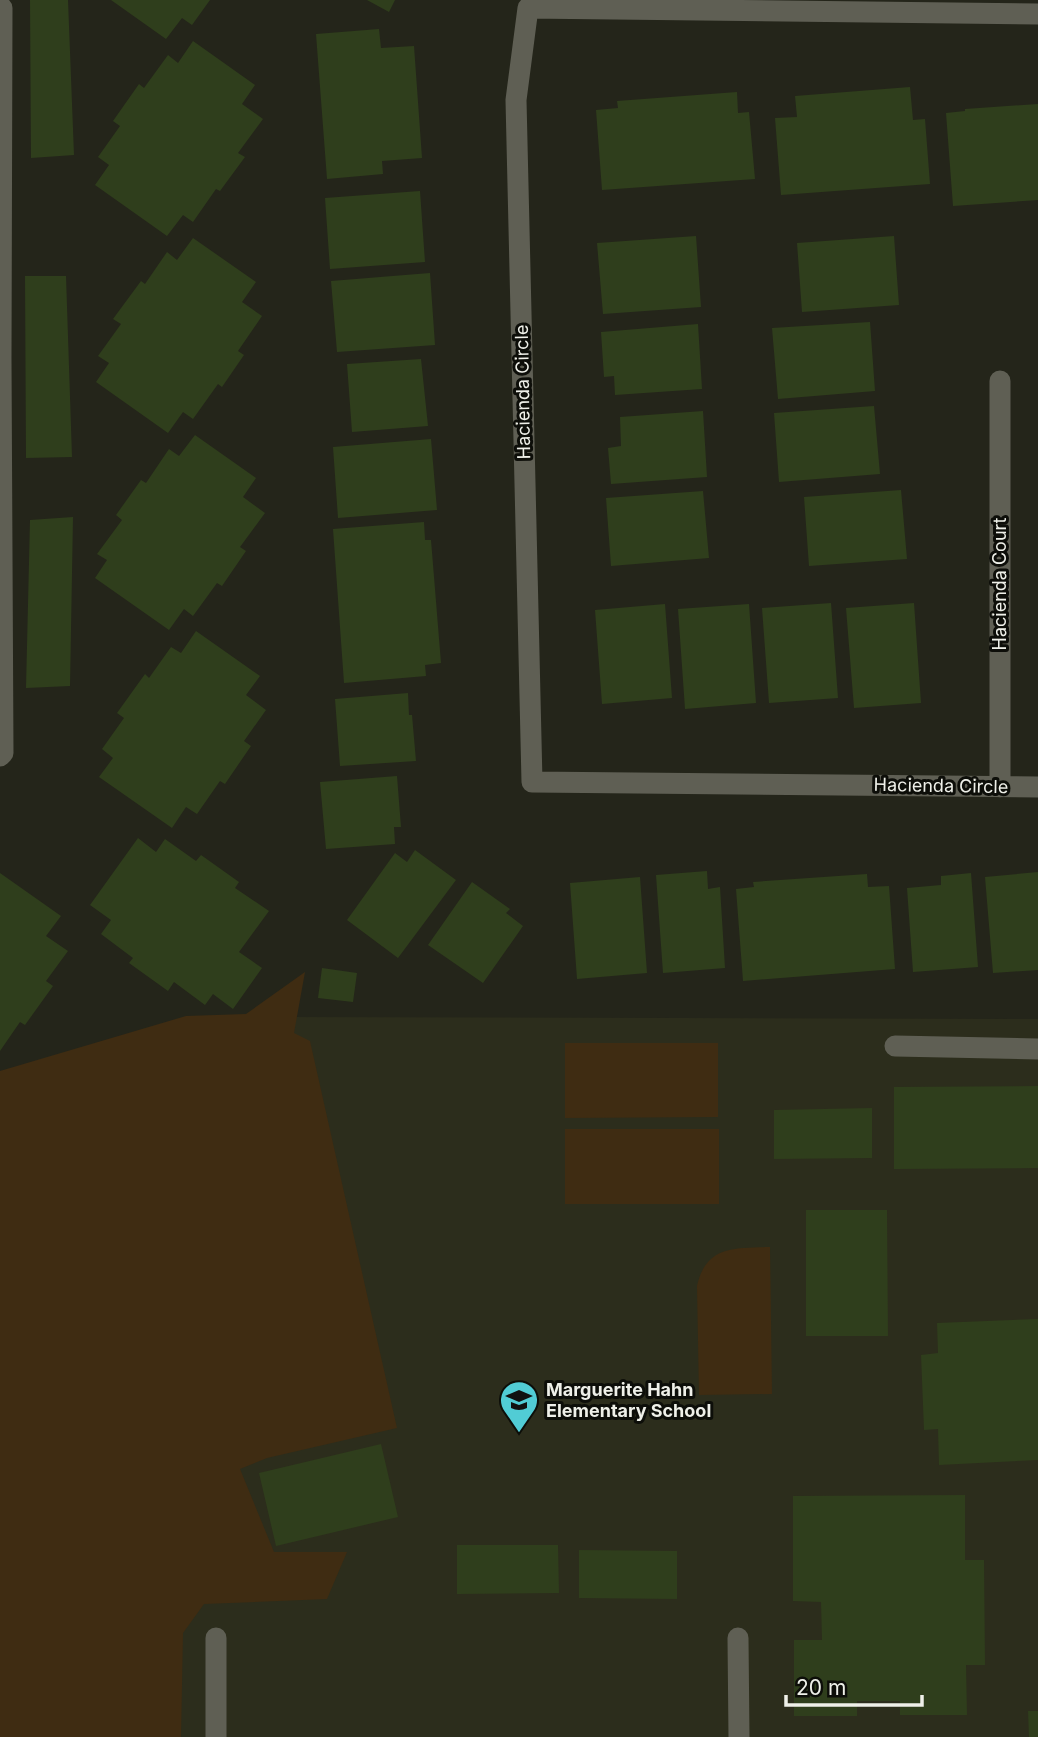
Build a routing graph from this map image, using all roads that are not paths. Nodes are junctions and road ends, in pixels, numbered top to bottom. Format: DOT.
graph roads {
  1 [pos="2,8"];
  2 [pos="1038,14"];
  3 [pos="1000,381"];
  4 [pos="0,756"];
  5 [pos="1000,787"];
  6 [pos="1038,787"];
  7 [pos="895,1045"];
  8 [pos="1038,1049"];
  9 [pos="738,1637"];
  10 [pos="216,1638"];
  11 [pos="216,1737"];
  12 [pos="739,1737"];
  1 -- 4 [label="street"];
  2 -- 5 [label="street, Hacienda Circle"];
  3 -- 5 [label="street, Hacienda Court"];
  5 -- 6 [label="street, Hacienda Circle"];
  7 -- 8 [label="street"];
  9 -- 12 [label="street"];
  10 -- 11 [label="street"];
}
